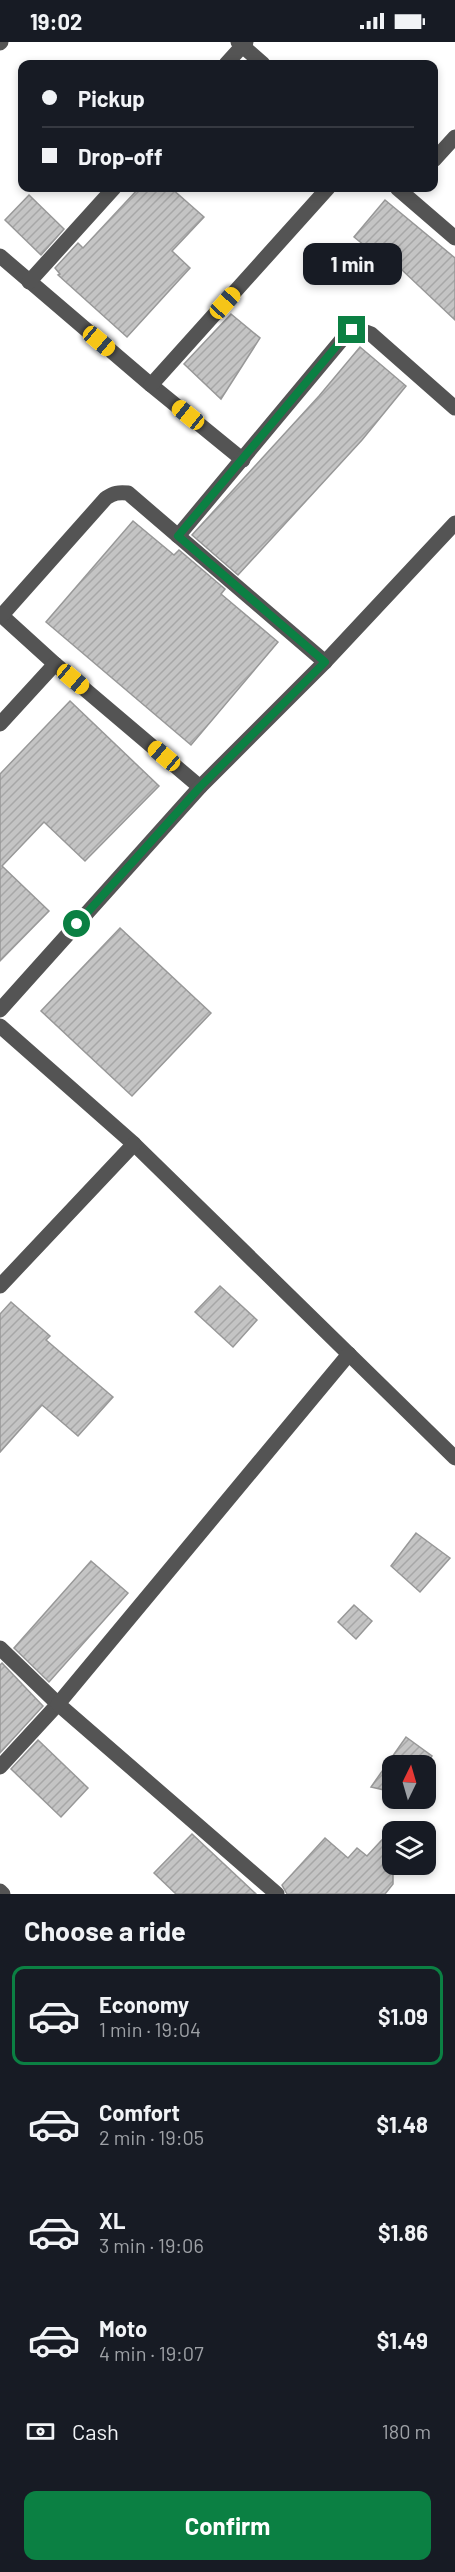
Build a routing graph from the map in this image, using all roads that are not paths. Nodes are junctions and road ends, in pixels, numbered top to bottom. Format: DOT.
graph roads {
  1 [pos="242,43"];
  2 [pos="229,60"];
  3 [pos="259,60"];
  4 [pos="455,137"];
  5 [pos="438,156"];
  6 [pos="110,192"];
  7 [pos="324,192"];
  8 [pos="405,192"];
  9 [pos="455,238"];
  10 [pos="0,256"];
  11 [pos="29,282"];
  12 [pos="151,385"];
  13 [pos="455,408"];
  14 [pos="243,460"];
  15 [pos="455,523"];
  16 [pos="178,536"];
  17 [pos="1,614"];
  18 [pos="325,662"];
  19 [pos="55,664"];
  20 [pos="0,724"];
  21 [pos="200,787"];
  22 [pos="0,1010"];
  23 [pos="0,1026"];
  24 [pos="134,1144"];
  25 [pos="0,1286"];
  26 [pos="349,1354"];
  27 [pos="455,1458"];
  28 [pos="0,1648"];
  29 [pos="58,1704"];
  30 [pos="0,1767"];
  31 [pos="277,1894"];
  1 -- 2 [label="street"];
  1 -- 3 [label="street"];
  4 -- 5 [label="street"];
  6 -- 11 [label="street"];
  7 -- 12 [label="street"];
  8 -- 9 [label="street"];
  10 -- 11 [label="street"];
  11 -- 12 [label="street"];
  12 -- 14 [label="street"];
  13 -- 14 [label="street"];
  14 -- 16 [label="street"];
  15 -- 18 [label="street"];
  16 -- 17 [label="street"];
  16 -- 18 [label="street"];
  17 -- 19 [label="street"];
  18 -- 21 [label="street"];
  19 -- 20 [label="street"];
  19 -- 21 [label="street"];
  21 -- 22 [label="street"];
  23 -- 24 [label="street"];
  24 -- 25 [label="street"];
  24 -- 26 [label="street"];
  26 -- 27 [label="street"];
  26 -- 29 [label="street"];
  28 -- 29 [label="street"];
  29 -- 30 [label="street"];
  29 -- 31 [label="street"];
}
